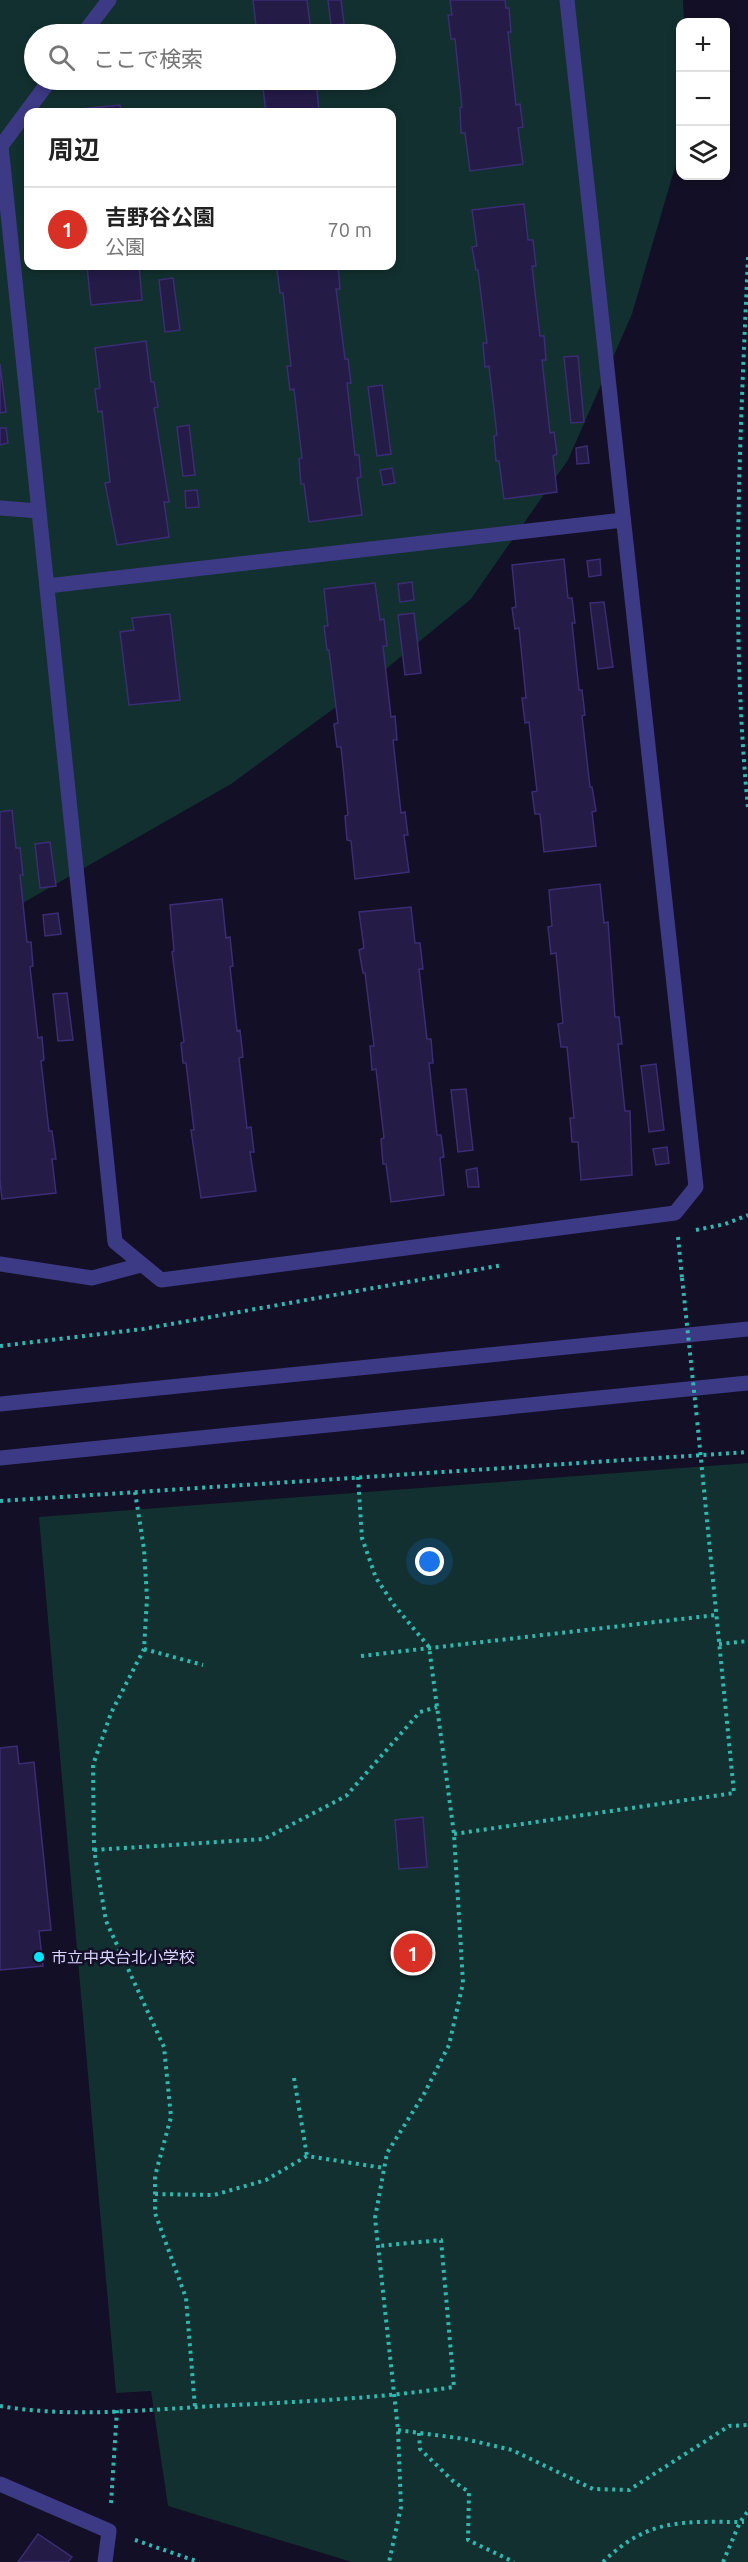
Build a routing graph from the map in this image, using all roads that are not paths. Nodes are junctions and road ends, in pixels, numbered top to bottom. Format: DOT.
graph roads {
  1 [pos="109,0"];
  2 [pos="567,0"];
  3 [pos="91,24"];
  4 [pos="43,90"];
  5 [pos="29,108"];
  6 [pos="24,115"];
  7 [pos="0,508"];
  8 [pos="39,511"];
  9 [pos="623,520"];
  10 [pos="47,586"];
  11 [pos="0,1264"];
  12 [pos="141,1265"];
  13 [pos="748,1329"];
  14 [pos="748,1383"];
  15 [pos="0,1404"];
  16 [pos="0,1458"];
  17 [pos="0,2484"];
  18 [pos="105,2562"];
  1 -- 3 [label="street"];
  2 -- 9 [label="street"];
  4 -- 5 [label="street"];
  6 -- 8 [label="street"];
  7 -- 8 [label="street"];
  8 -- 10 [label="street"];
  9 -- 10 [label="street"];
  9 -- 12 [label="street"];
  10 -- 12 [label="street"];
  11 -- 12 [label="street"];
  13 -- 15 [label="street"];
  14 -- 16 [label="street"];
  17 -- 18 [label="street"];
}
